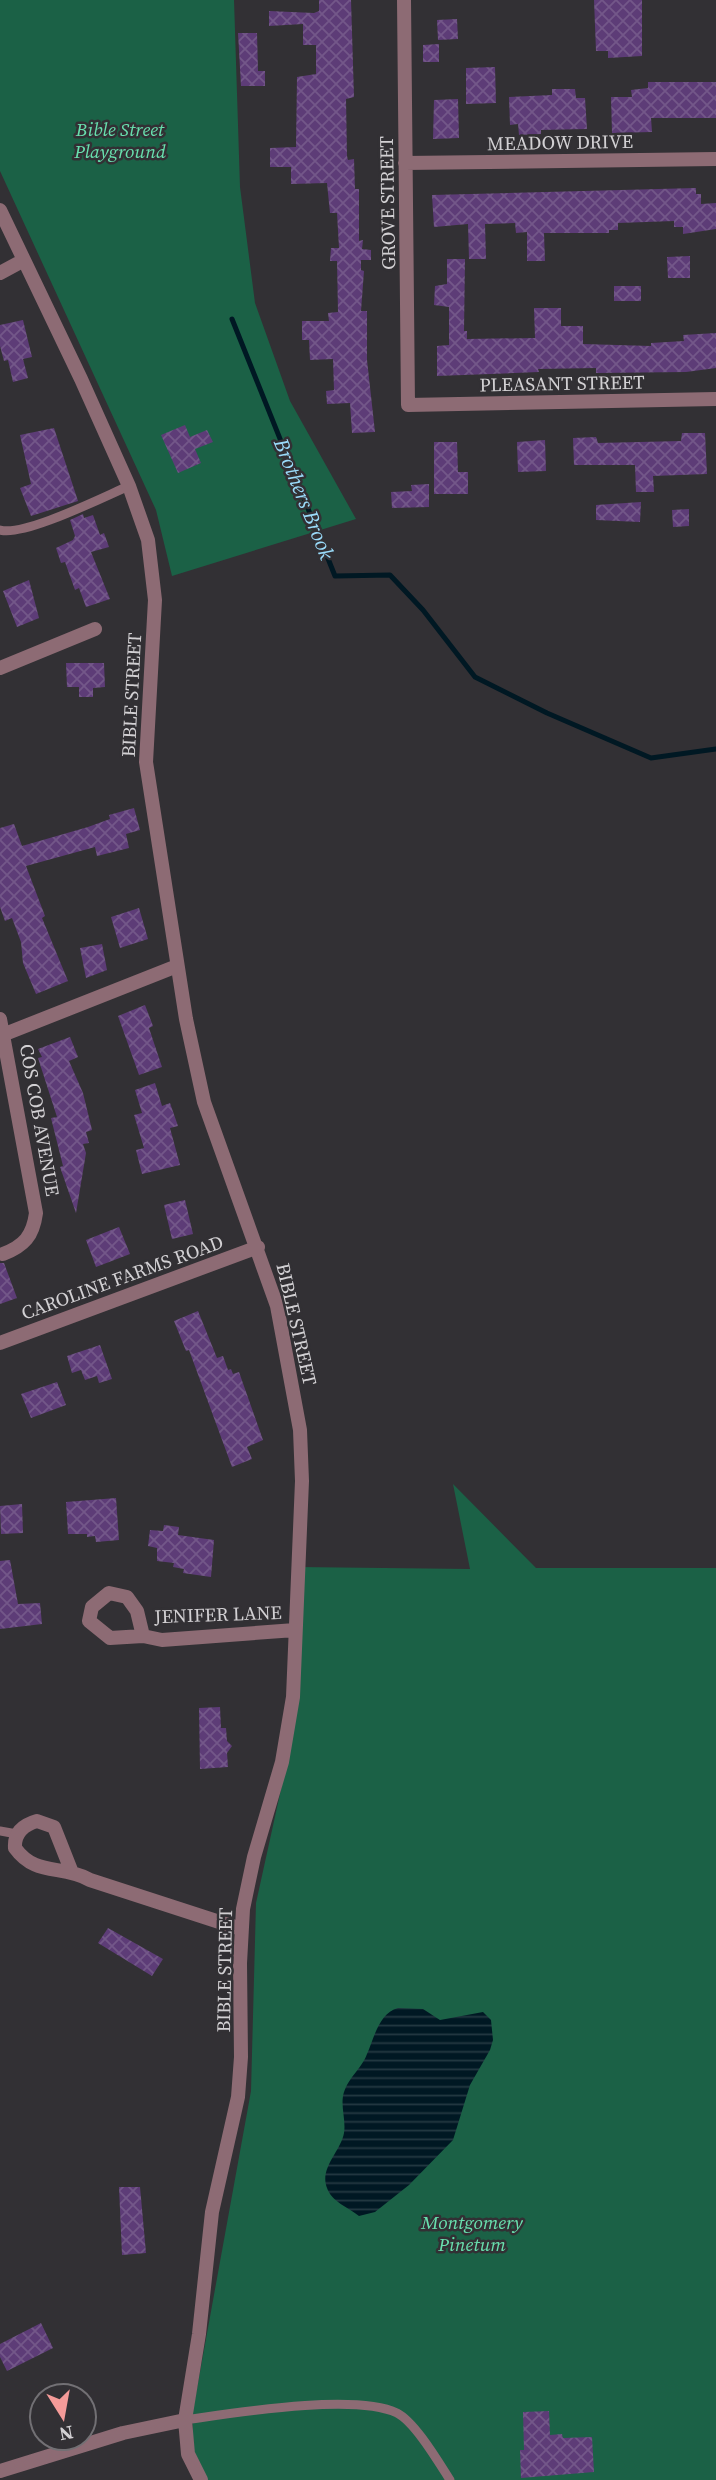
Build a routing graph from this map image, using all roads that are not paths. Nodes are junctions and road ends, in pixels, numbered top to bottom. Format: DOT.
graph roads {
  1 [pos="404,0"];
  2 [pos="716,159"];
  3 [pos="405,163"];
  4 [pos="0,210"];
  5 [pos="24,260"];
  6 [pos="0,272"];
  7 [pos="716,399"];
  8 [pos="408,405"];
  9 [pos="129,486"];
  10 [pos="0,530"];
  11 [pos="95,629"];
  12 [pos="0,668"];
  13 [pos="177,966"];
  14 [pos="0,1019"];
  15 [pos="5,1034"];
  16 [pos="258,1247"];
  17 [pos="3,1254"];
  18 [pos="0,1343"];
  19 [pos="295,1630"];
  20 [pos="143,1636"];
  21 [pos="0,1831"];
  22 [pos="18,1835"];
  23 [pos="71,1870"];
  24 [pos="242,1929"];
  25 [pos="185,2420"];
  26 [pos="0,2471"];
  27 [pos="201,2480"];
  28 [pos="450,2480"];
  1 -- 3 [label="street, GROVE STREET"];
  2 -- 3 [label="street, MEADOW DRIVE"];
  3 -- 8 [label="street, GROVE STREET"];
  4 -- 5 [label="street, BIBLE STREET"];
  5 -- 6 [label="street"];
  5 -- 9 [label="street, BIBLE STREET"];
  7 -- 8 [label="street, PLEASANT STREET"];
  9 -- 10 [label="lane"];
  9 -- 13 [label="street, BIBLE STREET"];
  11 -- 12 [label="street"];
  13 -- 15 [label="street"];
  13 -- 16 [label="street, BIBLE STREET"];
  14 -- 15 [label="street, COS COB AVENUE"];
  15 -- 17 [label="street, COS COB AVENUE"];
  16 -- 18 [label="street, CAROLINE FARMS ROAD"];
  16 -- 19 [label="street, BIBLE STREET"];
  19 -- 20 [label="street, JENIFER LANE"];
  19 -- 24 [label="street, BIBLE STREET"];
  21 -- 22 [label="lane"];
  22 -- 23 [label="street"];
  22 -- 23 [label="street"];
  23 -- 24 [label="street"];
  24 -- 25 [label="street, BIBLE STREET"];
  25 -- 26 [label="street"];
  25 -- 27 [label="street, BIBLE STREET"];
  25 -- 28 [label="lane"];
}
